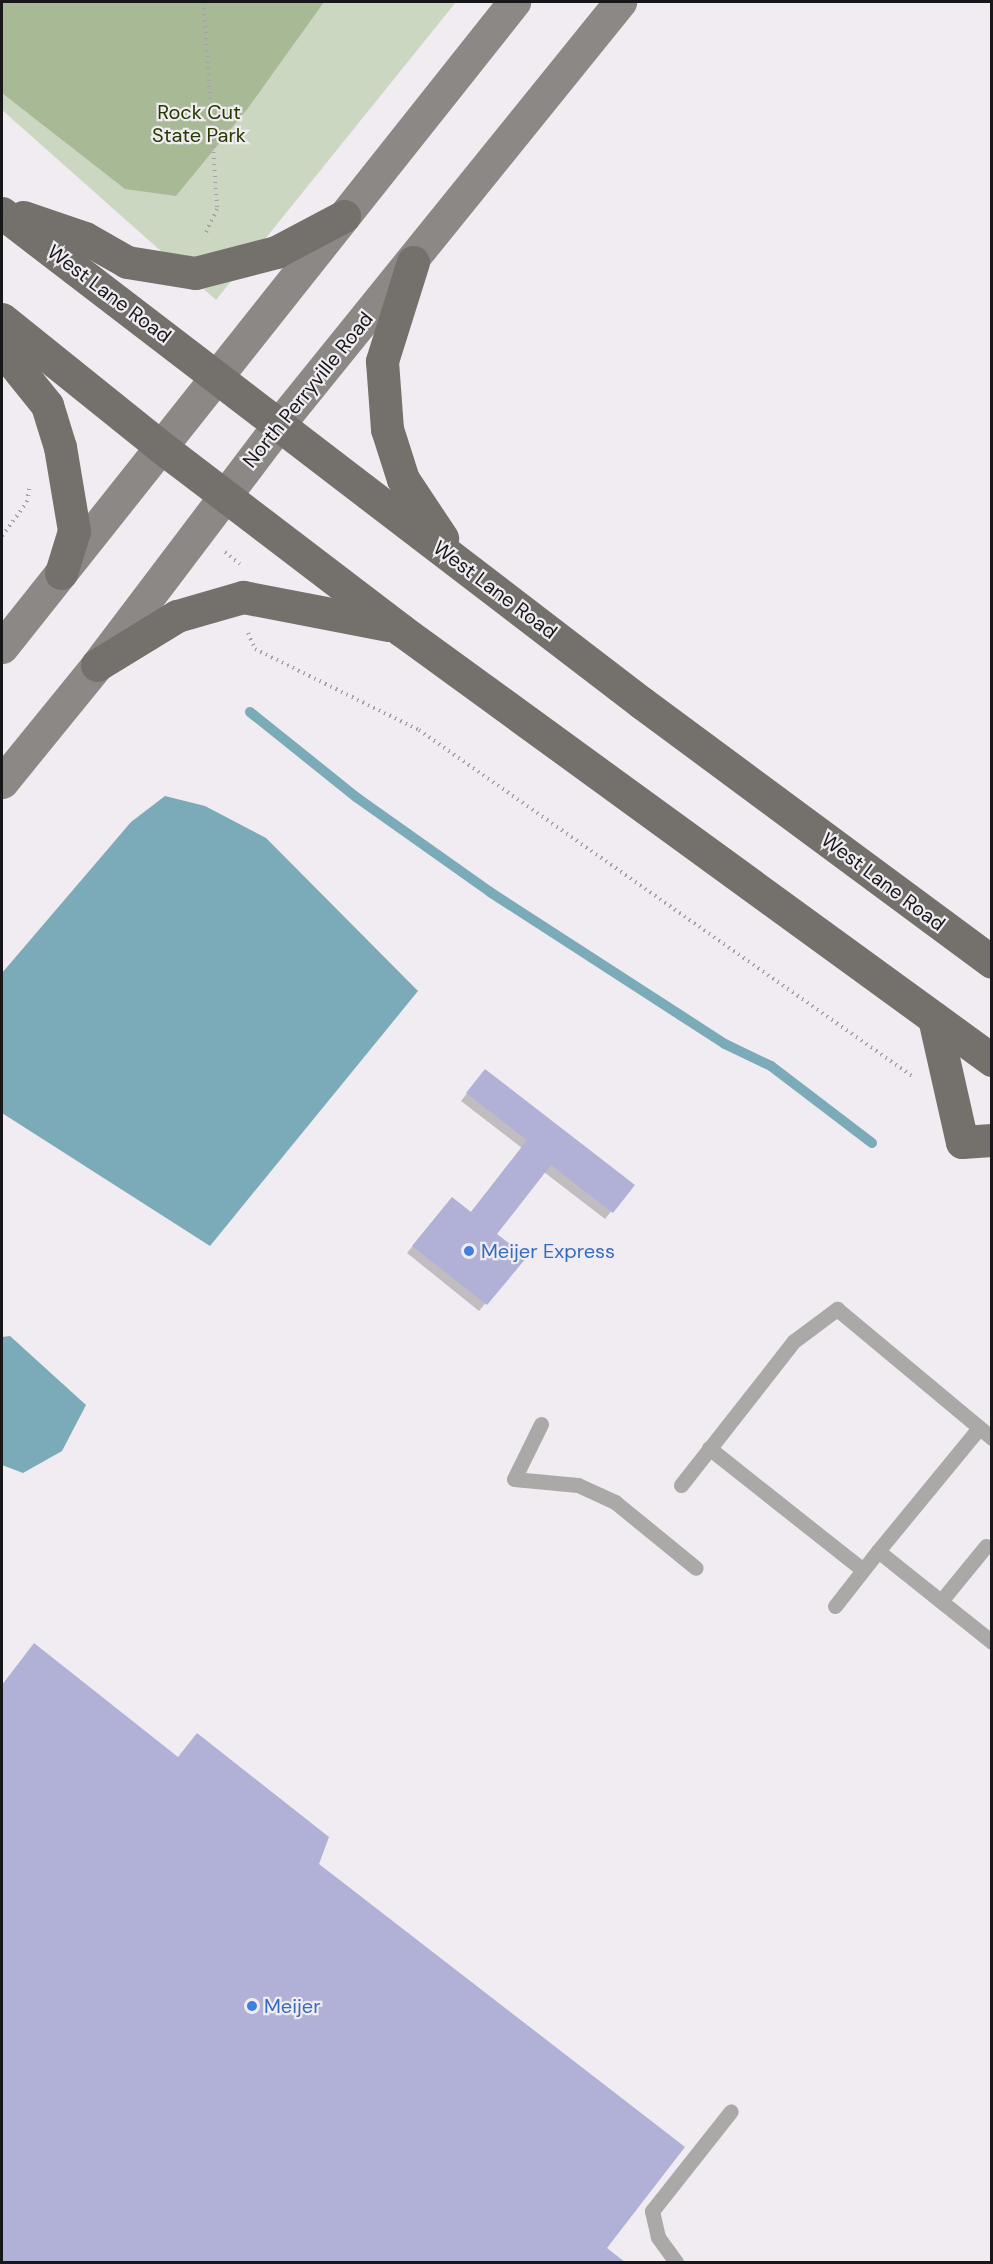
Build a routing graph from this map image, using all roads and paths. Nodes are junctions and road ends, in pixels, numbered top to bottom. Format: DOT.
graph roads {
  1 [pos="204,2"];
  2 [pos="514,2"];
  3 [pos="620,2"];
  4 [pos="2,212"];
  5 [pos="344,216"];
  6 [pos="203,238"];
  7 [pos="412,262"];
  8 [pos="2,319"];
  9 [pos="2,349"];
  10 [pos="218,375"];
  11 [pos="279,424"];
  12 [pos="161,447"];
  13 [pos="224,496"];
  14 [pos="220,548"];
  15 [pos="456,560"];
  16 [pos="245,568"];
  17 [pos="60,573"];
  18 [pos="247,630"];
  19 [pos="401,630"];
  20 [pos="2,647"];
  21 [pos="97,665"];
  22 [pos="2,782"];
  23 [pos="957,938"];
  24 [pos="992,942"];
  25 [pos="992,962"];
  26 [pos="934,1018"];
  27 [pos="992,1060"];
  28 [pos="954,1105"];
  29 [pos="992,1140"];
  30 [pos="542,1424"];
  31 [pos="979,1428"];
  32 [pos="992,1438"];
  33 [pos="710,1448"];
  34 [pos="681,1485"];
  35 [pos="986,1546"];
  36 [pos="878,1551"];
  37 [pos="696,1568"];
  38 [pos="863,1570"];
  39 [pos="941,1601"];
  40 [pos="835,1606"];
  41 [pos="991,1642"];
  42 [pos="731,2111"];
  43 [pos="676,2262"];
  1 -- 6 [label="path"];
  2 -- 5 [label="main road"];
  3 -- 7 [label="main road, North Perryville Road"];
  4 -- 5 [label="main road"];
  4 -- 10 [label="main road, West Lane Road"];
  5 -- 10 [label="main road"];
  7 -- 11 [label="main road, North Perryville Road"];
  7 -- 15 [label="main road"];
  8 -- 12 [label="main road"];
  9 -- 17 [label="main road"];
  10 -- 11 [label="main road, West Lane Road"];
  10 -- 12 [label="main road"];
  11 -- 13 [label="main road, North Perryville Road"];
  11 -- 15 [label="main road, West Lane Road"];
  12 -- 13 [label="main road"];
  12 -- 17 [label="main road"];
  13 -- 19 [label="main road"];
  13 -- 21 [label="main road, North Perryville Road"];
  14 -- 16 [label="path"];
  15 -- 23 [label="main road, West Lane Road"];
  17 -- 20 [label="main road"];
  18 -- 28 [label="path"];
  19 -- 21 [label="main road"];
  19 -- 26 [label="main road"];
  21 -- 22 [label="main road, North Perryville Road"];
  23 -- 24 [label="lane"];
  23 -- 25 [label="main road, West Lane Road"];
  26 -- 27 [label="main road"];
  26 -- 28 [label="main road"];
  28 -- 29 [label="main road"];
  30 -- 37 [label="lane"];
  31 -- 32 [label="lane"];
  31 -- 33 [label="lane"];
  31 -- 36 [label="lane"];
  33 -- 34 [label="lane"];
  33 -- 38 [label="lane"];
  35 -- 39 [label="lane"];
  36 -- 38 [label="lane"];
  36 -- 39 [label="lane"];
  38 -- 40 [label="lane"];
  39 -- 41 [label="lane"];
  42 -- 43 [label="lane"];
}
